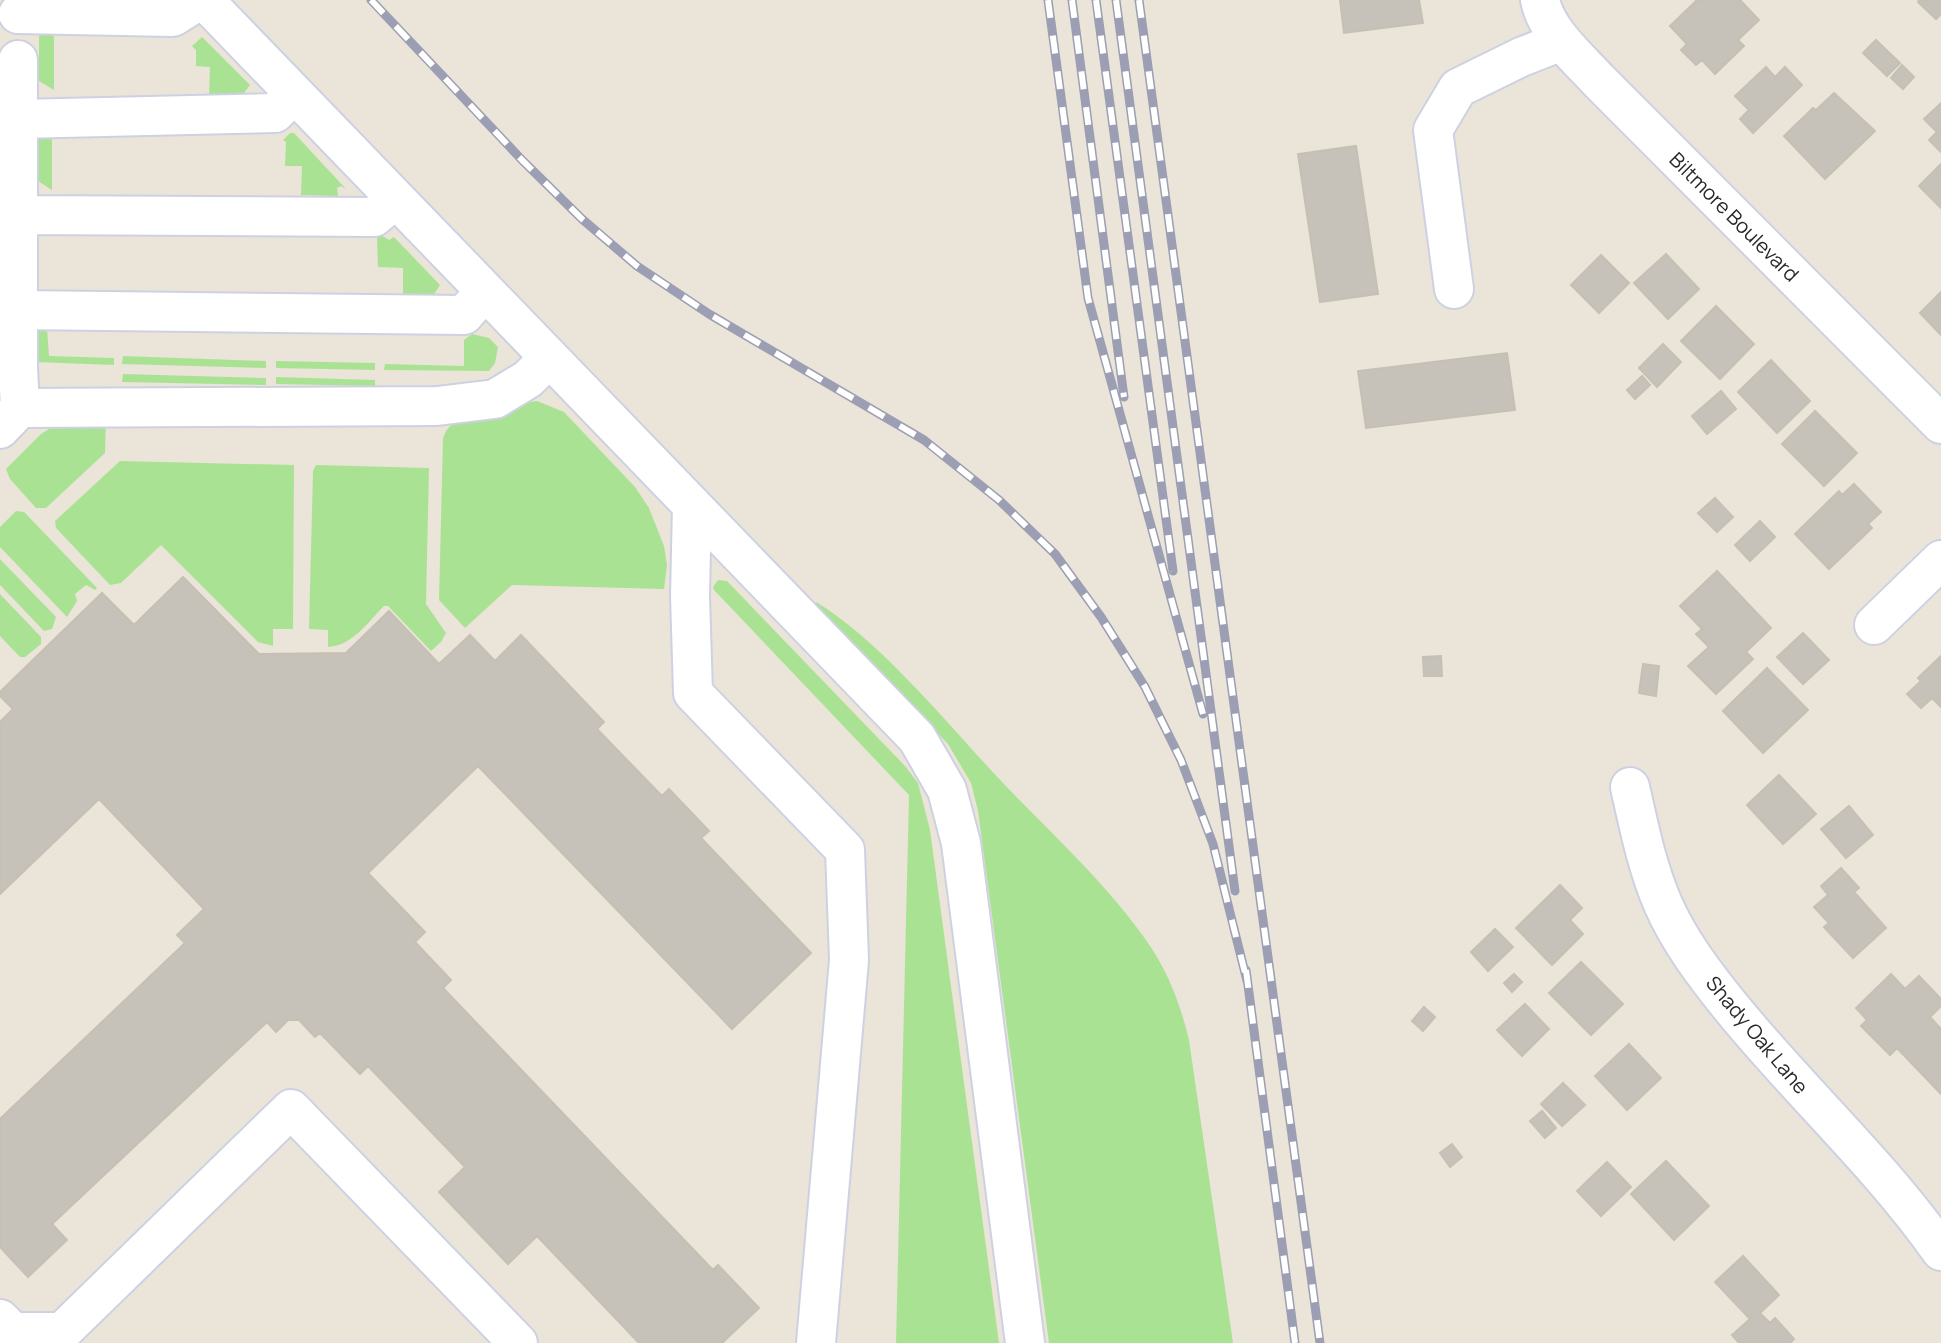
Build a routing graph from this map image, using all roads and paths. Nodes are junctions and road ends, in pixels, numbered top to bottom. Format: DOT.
graph roads {
  1 [pos="202,0"];
  2 [pos="1540,0"];
  3 [pos="18,7"];
  4 [pos="1562,41"];
  5 [pos="9,69"];
  6 [pos="294,94"];
  7 [pos="18,119"];
  8 [pos="396,199"];
  9 [pos="19,215"];
  10 [pos="1454,289"];
  11 [pos="485,291"];
  12 [pos="19,310"];
  13 [pos="549,358"];
  14 [pos="10,418"];
  15 [pos="1941,424"];
  16 [pos="692,505"];
  17 [pos="1941,560"];
  18 [pos="1874,625"];
  19 [pos="1630,787"];
  20 [pos="1941,1251"];
  21 [pos="0,1319"];
  22 [pos="518,1343"];
  23 [pos="816,1343"];
  24 [pos="1025,1343"];
  1 -- 3 [label="street"];
  1 -- 6 [label="street"];
  2 -- 4 [label="street, Biltmore Boulevard"];
  3 -- 5 [label="street"];
  4 -- 10 [label="street"];
  4 -- 15 [label="street, Biltmore Boulevard"];
  5 -- 7 [label="street"];
  6 -- 7 [label="street"];
  6 -- 8 [label="street"];
  7 -- 9 [label="street"];
  8 -- 9 [label="street"];
  8 -- 11 [label="street"];
  9 -- 12 [label="street"];
  11 -- 12 [label="street"];
  11 -- 13 [label="street"];
  12 -- 14 [label="street"];
  13 -- 14 [label="street"];
  13 -- 16 [label="street"];
  16 -- 23 [label="street"];
  16 -- 24 [label="street"];
  17 -- 18 [label="street"];
  19 -- 20 [label="street, Shady Oak Lane"];
  21 -- 22 [label="street"];
}
